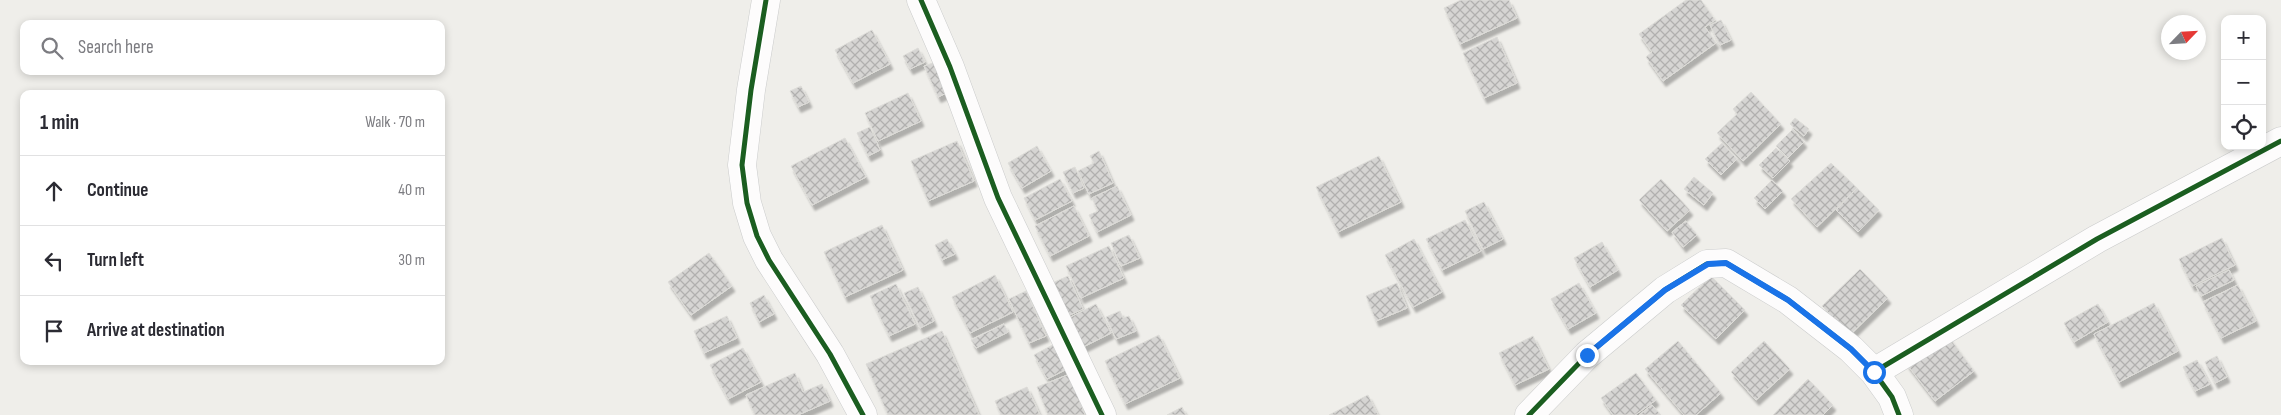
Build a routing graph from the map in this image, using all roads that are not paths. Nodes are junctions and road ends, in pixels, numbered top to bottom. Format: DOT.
graph roads {
  1 [pos="766,0"];
  2 [pos="921,0"];
  3 [pos="2281,141"];
  4 [pos="1874,372"];
  5 [pos="863,415"];
  6 [pos="1102,415"];
  7 [pos="1529,415"];
  8 [pos="1899,415"];
  1 -- 5 [label="street"];
  2 -- 6 [label="street"];
  3 -- 4 [label="street"];
  4 -- 7 [label="street"];
  4 -- 8 [label="street"];
}
